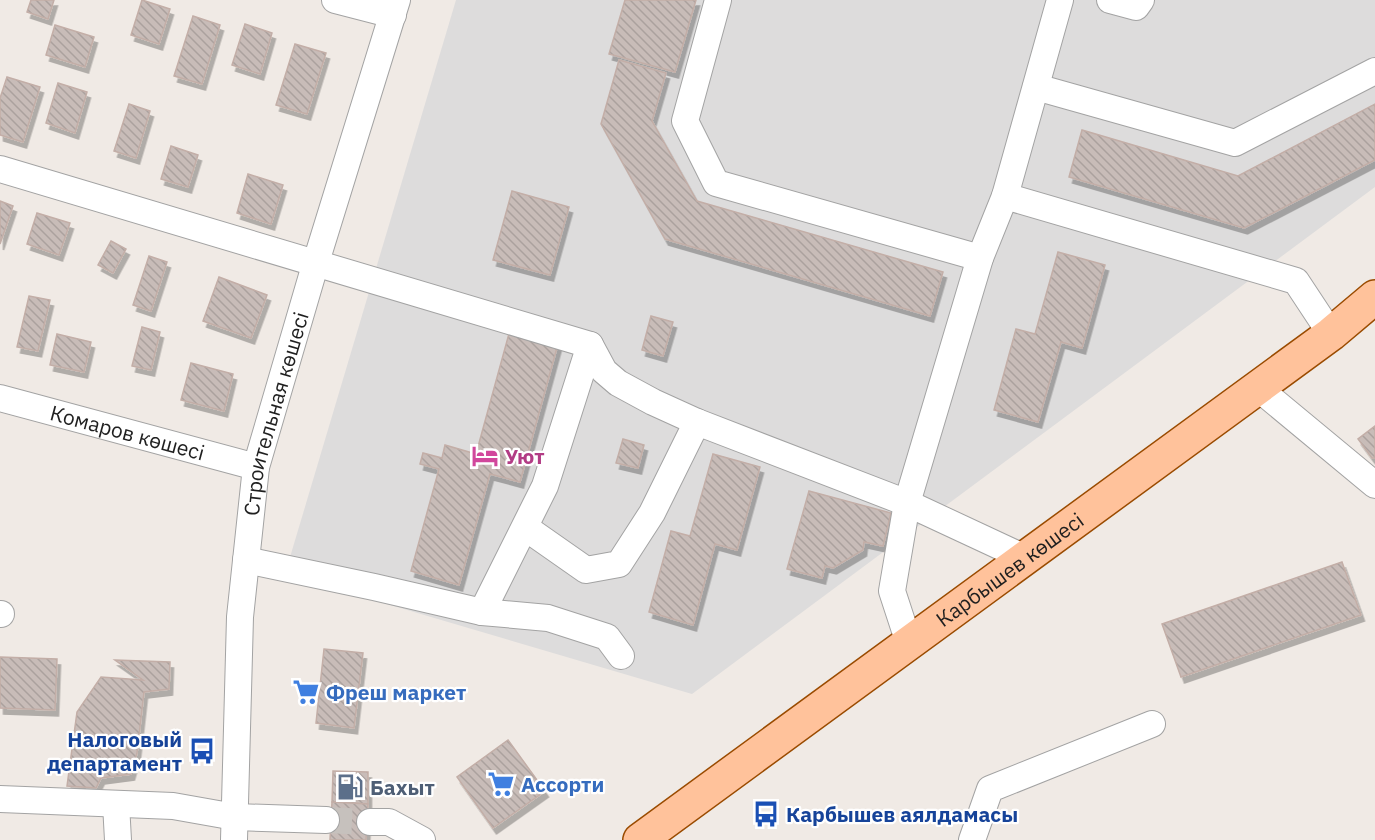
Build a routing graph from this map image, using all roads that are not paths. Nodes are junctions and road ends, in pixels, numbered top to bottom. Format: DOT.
graph roads {
  1 [pos="336,0"];
  2 [pos="718,0"];
  3 [pos="1060,0"];
  4 [pos="1110,0"];
  5 [pos="1141,0"];
  6 [pos="395,7"];
  7 [pos="1375,71"];
  8 [pos="1036,87"];
  9 [pos="0,169"];
  10 [pos="1005,196"];
  11 [pos="980,258"];
  12 [pos="316,262"];
  13 [pos="1371,303"];
  14 [pos="1331,334"];
  15 [pos="590,345"];
  16 [pos="1258,388"];
  17 [pos="0,398"];
  18 [pos="697,422"];
  19 [pos="256,467"];
  20 [pos="1375,485"];
  21 [pos="907,503"];
  22 [pos="526,528"];
  23 [pos="1025,558"];
  24 [pos="246,560"];
  25 [pos="482,612"];
  26 [pos="909,644"];
  27 [pos="621,656"];
  28 [pos="1152,724"];
  29 [pos="0,799"];
  30 [pos="116,804"];
  31 [pos="326,820"];
  32 [pos="370,822"];
  33 [pos="235,829"];
  34 [pos="118,840"];
  35 [pos="422,840"];
  36 [pos="640,840"];
  37 [pos="972,840"];
  1 -- 6 [label="street"];
  2 -- 11 [label="street"];
  3 -- 8 [label="street"];
  4 -- 5 [label="street"];
  6 -- 12 [label="street, Строительная көшесі"];
  7 -- 8 [label="street"];
  8 -- 10 [label="street"];
  9 -- 12 [label="street"];
  10 -- 11 [label="street"];
  10 -- 14 [label="street"];
  11 -- 21 [label="street"];
  12 -- 15 [label="street"];
  12 -- 19 [label="street, Строительная көшесі"];
  13 -- 14 [label="main road, Карбышев көшесі"];
  14 -- 16 [label="main road, Карбышев көшесі"];
  15 -- 18 [label="street"];
  15 -- 22 [label="street"];
  16 -- 20 [label="street"];
  16 -- 23 [label="main road, Карбышев көшесі"];
  17 -- 19 [label="street, Комаров көшесі"];
  18 -- 21 [label="street"];
  18 -- 22 [label="street"];
  19 -- 24 [label="street, Строительная көшесі"];
  21 -- 23 [label="street"];
  21 -- 26 [label="street"];
  22 -- 25 [label="street"];
  23 -- 26 [label="main road, Карбышев көшесі"];
  24 -- 25 [label="street"];
  24 -- 33 [label="street, Строительная көшесі"];
  25 -- 27 [label="street"];
  26 -- 36 [label="main road, Карбышев көшесі"];
  28 -- 37 [label="street"];
  29 -- 30 [label="street"];
  30 -- 33 [label="street"];
  30 -- 34 [label="street"];
  31 -- 33 [label="street"];
  32 -- 35 [label="street"];
}
